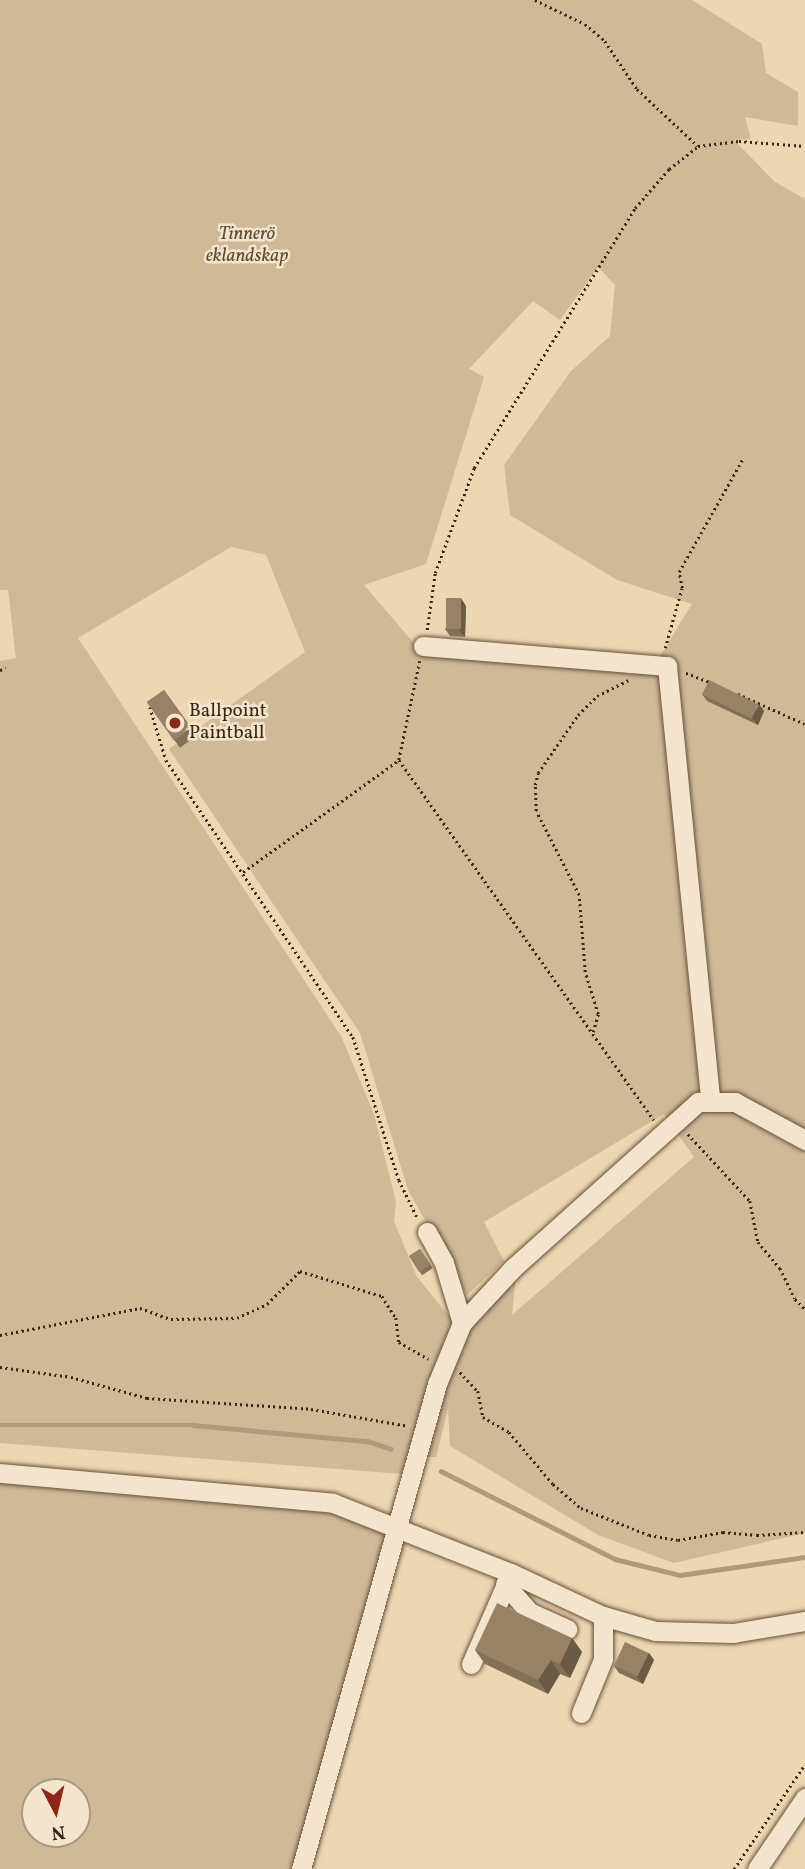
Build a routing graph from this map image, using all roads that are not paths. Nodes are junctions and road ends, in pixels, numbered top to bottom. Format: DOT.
graph roads {
  1 [pos="424,646"];
  2 [pos="710,1098"];
  3 [pos="805,1140"];
  4 [pos="427,1232"];
  5 [pos="462,1322"];
  6 [pos="0,1473"];
  7 [pos="398,1529"];
  8 [pos="508,1579"];
  9 [pos="603,1616"];
  10 [pos="805,1621"];
  11 [pos="567,1629"];
  12 [pos="471,1664"];
  13 [pos="581,1713"];
  14 [pos="805,1798"];
  15 [pos="301,1869"];
  16 [pos="757,1869"];
  1 -- 2 [label="street"];
  2 -- 3 [label="street"];
  2 -- 5 [label="street"];
  4 -- 5 [label="street"];
  5 -- 7 [label="street"];
  6 -- 7 [label="street"];
  7 -- 8 [label="street"];
  7 -- 15 [label="street"];
  8 -- 9 [label="street"];
  8 -- 11 [label="street"];
  8 -- 12 [label="street"];
  9 -- 10 [label="street"];
  9 -- 13 [label="street"];
  14 -- 16 [label="street"];
}
